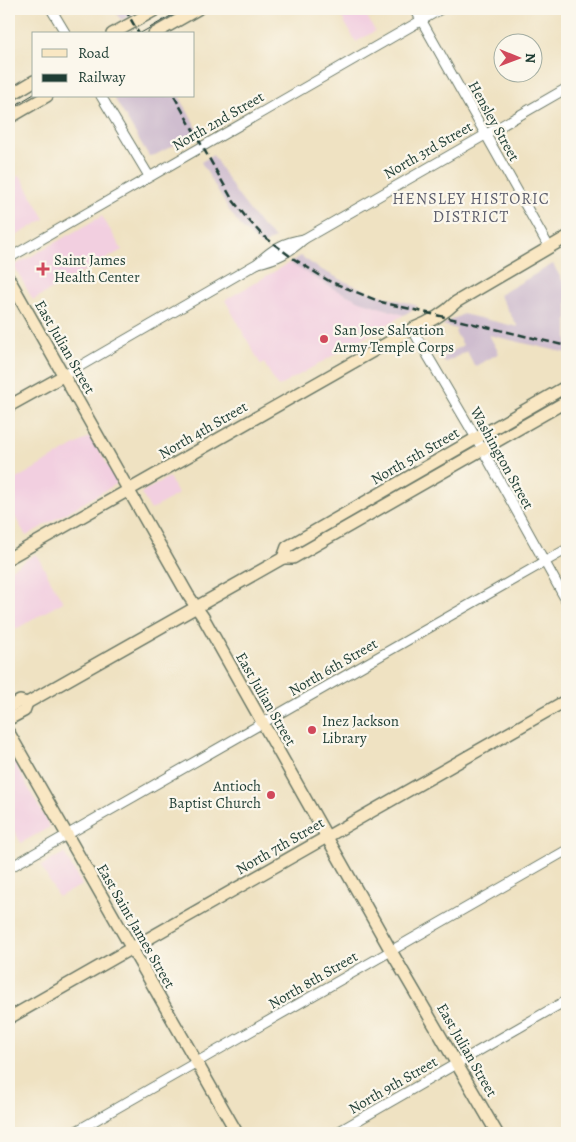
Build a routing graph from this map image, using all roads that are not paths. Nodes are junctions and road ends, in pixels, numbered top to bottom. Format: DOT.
graph roads {
  1 [pos="52,9"];
  2 [pos="157,9"];
  3 [pos="198,9"];
  4 [pos="415,9"];
  5 [pos="441,9"];
  6 [pos="422,20"];
  7 [pos="65,32"];
  8 [pos="116,32"];
  9 [pos="158,32"];
  10 [pos="32,82"];
  11 [pos="567,88"];
  12 [pos="9,96"];
  13 [pos="44,98"];
  14 [pos="102,98"];
  15 [pos="9,118"];
  16 [pos="486,134"];
  17 [pos="149,176"];
  18 [pos="567,237"];
  19 [pos="549,247"];
  20 [pos="9,258"];
  21 [pos="9,279"];
  22 [pos="412,329"];
  23 [pos="63,376"];
  24 [pos="567,386"];
  25 [pos="567,401"];
  26 [pos="9,406"];
  27 [pos="476,438"];
  28 [pos="482,450"];
  29 [pos="129,490"];
  30 [pos="567,549"];
  31 [pos="9,558"];
  32 [pos="282,558"];
  33 [pos="544,563"];
  34 [pos="567,602"];
  35 [pos="196,607"];
  36 [pos="567,700"];
  37 [pos="27,703"];
  38 [pos="9,707"];
  39 [pos="9,719"];
  40 [pos="262,723"];
  41 [pos="9,733"];
  42 [pos="67,836"];
  43 [pos="326,837"];
  44 [pos="567,850"];
  45 [pos="9,868"];
  46 [pos="131,948"];
  47 [pos="391,951"];
  48 [pos="567,1000"];
  49 [pos="9,1018"];
  50 [pos="196,1063"];
  51 [pos="457,1064"];
  52 [pos="73,1133"];
  53 [pos="237,1133"];
  54 [pos="336,1133"];
  55 [pos="498,1133"];
  1 -- 7 [label="street"];
  2 -- 8 [label="street"];
  3 -- 9 [label="street"];
  4 -- 6 [label="street, Hensley Street"];
  5 -- 6 [label="street, North 2nd Street"];
  6 -- 16 [label="street, Hensley Street"];
  6 -- 17 [label="street, North 2nd Street"];
  10 -- 12 [label="street"];
  11 -- 16 [label="street, North 3rd Street"];
  13 -- 15 [label="street"];
  14 -- 17 [label="street"];
  16 -- 19 [label="street, Hensley Street"];
  16 -- 23 [label="street, North 3rd Street"];
  17 -- 20 [label="street, North 2nd Street"];
  18 -- 19 [label="street, North 4th Street"];
  19 -- 22 [label="street, North 4th Street"];
  21 -- 23 [label="street, East Julian Street"];
  22 -- 27 [label="street, Washington Street"];
  22 -- 29 [label="street, North 4th Street"];
  23 -- 26 [label="street, North 3rd Street"];
  23 -- 29 [label="street, East Julian Street"];
  24 -- 27 [label="street, North 5th Street"];
  25 -- 28 [label="street, North 5th Street"];
  27 -- 28 [label="street, Washington Street"];
  27 -- 32 [label="street, North 5th Street"];
  28 -- 32 [label="street, North 5th Street"];
  28 -- 33 [label="street, Washington Street"];
  29 -- 31 [label="street, North 4th Street"];
  29 -- 35 [label="street, East Julian Street"];
  30 -- 33 [label="street, North 6th Street"];
  32 -- 35 [label="street, North 5th Street"];
  33 -- 34 [label="street, Washington Street"];
  33 -- 40 [label="street, North 6th Street"];
  35 -- 37 [label="street, North 5th Street"];
  35 -- 40 [label="street, East Julian Street"];
  36 -- 43 [label="street, North 7th Street"];
  37 -- 38 [label="street, North 5th Street"];
  37 -- 39 [label="street, North 5th Street"];
  40 -- 42 [label="street, North 6th Street"];
  40 -- 43 [label="street, East Julian Street"];
  41 -- 42 [label="street, East Saint James Street"];
  42 -- 45 [label="street, North 6th Street"];
  42 -- 46 [label="street, East Saint James Street"];
  43 -- 46 [label="street, North 7th Street"];
  43 -- 47 [label="street, East Julian Street"];
  44 -- 47 [label="street, North 8th Street"];
  46 -- 49 [label="street, North 7th Street"];
  46 -- 50 [label="street, East Saint James Street"];
  47 -- 50 [label="street, North 8th Street"];
  47 -- 51 [label="street, East Julian Street"];
  48 -- 51 [label="street, North 9th Street"];
  50 -- 52 [label="street, North 8th Street"];
  50 -- 53 [label="street, East Saint James Street"];
  51 -- 54 [label="street, North 9th Street"];
  51 -- 55 [label="street, East Julian Street"];
}
